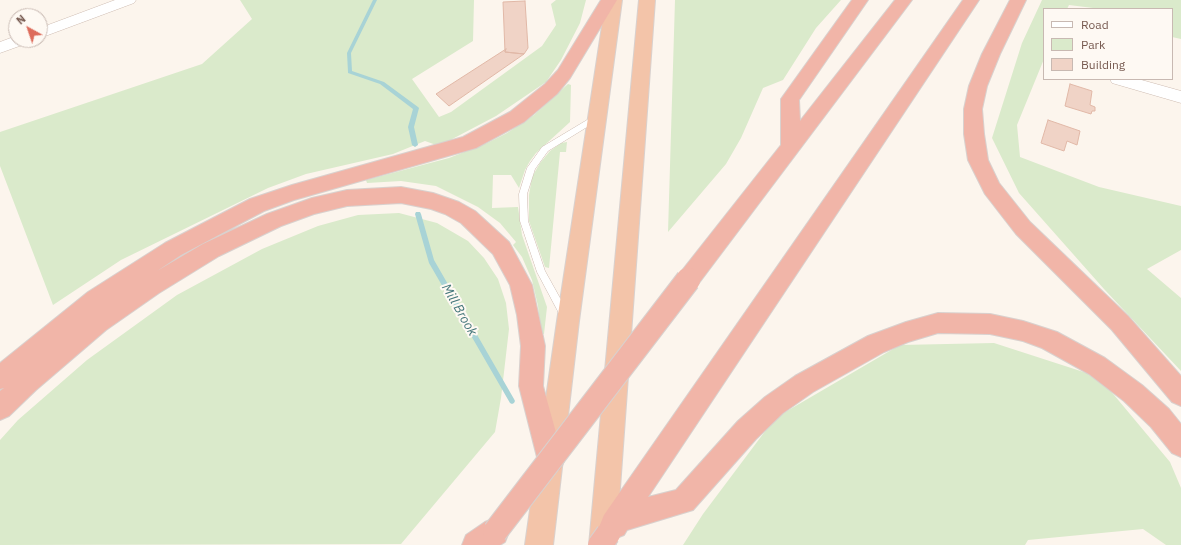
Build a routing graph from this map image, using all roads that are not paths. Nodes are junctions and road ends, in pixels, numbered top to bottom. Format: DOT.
graph roads {
  1 [pos="128,0"];
  2 [pos="609,0"];
  3 [pos="614,0"];
  4 [pos="647,0"];
  5 [pos="860,0"];
  6 [pos="904,0"];
  7 [pos="971,0"];
  8 [pos="1018,0"];
  9 [pos="48,30"];
  10 [pos="1122,80"];
  11 [pos="1181,97"];
  12 [pos="598,116"];
  13 [pos="791,148"];
  14 [pos="568,321"];
  15 [pos="0,378"];
  16 [pos="1181,394"];
  17 [pos="0,408"];
  18 [pos="1181,444"];
  19 [pos="551,461"];
  20 [pos="607,536"];
  21 [pos="485,541"];
  22 [pos="539,545"];
  1 -- 9 [label="street"];
  2 -- 15 [label="highway"];
  3 -- 12 [label="highway"];
  4 -- 20 [label="highway"];
  5 -- 13 [label="highway"];
  6 -- 13 [label="highway"];
  7 -- 20 [label="highway"];
  8 -- 16 [label="highway"];
  10 -- 11 [label="street"];
  12 -- 14 [label="highway"];
  12 -- 14 [label="lane"];
  13 -- 21 [label="highway, bridge"];
  14 -- 19 [label="highway"];
  17 -- 19 [label="highway"];
  18 -- 20 [label="highway"];
  19 -- 22 [label="highway"];
}
